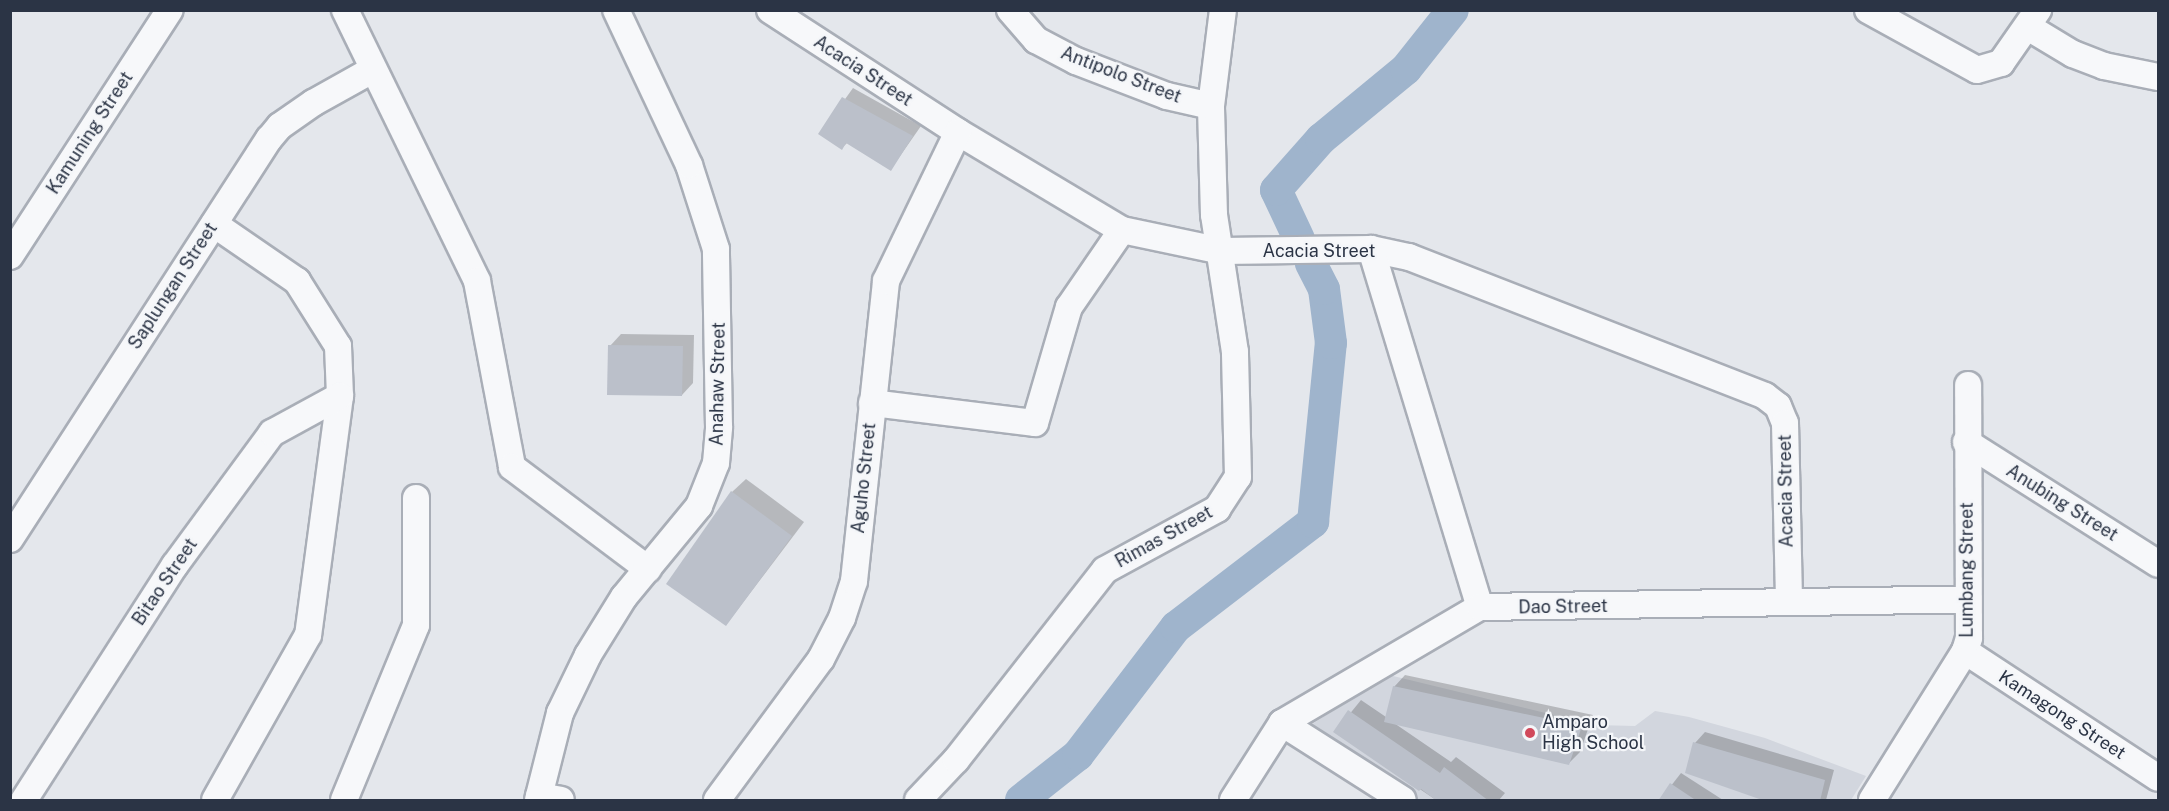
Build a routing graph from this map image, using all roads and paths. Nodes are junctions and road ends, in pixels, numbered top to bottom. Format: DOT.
graph roads {
  1 [pos="170,10"];
  2 [pos="345,10"];
  3 [pos="616,10"];
  4 [pos="770,10"];
  5 [pos="1010,10"];
  6 [pos="1223,10"];
  7 [pos="1868,10"];
  8 [pos="2033,19"];
  9 [pos="372,70"];
  10 [pos="2158,77"];
  11 [pos="1211,105"];
  12 [pos="958,132"];
  13 [pos="214,224"];
  14 [pos="1122,230"];
  15 [pos="1371,249"];
  16 [pos="1222,251"];
  17 [pos="10,256"];
  18 [pos="1968,385"];
  19 [pos="340,396"];
  20 [pos="872,403"];
  21 [pos="1966,442"];
  22 [pos="416,498"];
  23 [pos="10,539"];
  24 [pos="2158,564"];
  25 [pos="648,569"];
  26 [pos="1967,598"];
  27 [pos="1789,601"];
  28 [pos="1480,607"];
  29 [pos="1965,651"];
  30 [pos="1282,723"];
  31 [pos="2158,778"];
  32 [pos="546,799"];
  33 [pos="24,801"];
  34 [pos="215,801"];
  35 [pos="344,801"];
  36 [pos="717,801"];
  37 [pos="918,801"];
  38 [pos="1233,801"];
  39 [pos="1403,801"];
  40 [pos="1872,801"];
  1 -- 17 [label="street, Kamuning Street"];
  2 -- 9 [label="street"];
  3 -- 25 [label="street, Anahaw Street"];
  4 -- 12 [label="street, Acacia Street"];
  5 -- 11 [label="street, Antipolo Street"];
  6 -- 11 [label="street, Rimas Street"];
  7 -- 8 [label="street"];
  8 -- 10 [label="street"];
  9 -- 13 [label="street, Saplungan Street"];
  9 -- 25 [label="street"];
  11 -- 16 [label="street, Rimas Street"];
  12 -- 14 [label="street, Acacia Street"];
  12 -- 20 [label="street, Aguho Street"];
  13 -- 19 [label="street"];
  13 -- 23 [label="street, Saplungan Street"];
  14 -- 16 [label="street, Acacia Street"];
  14 -- 20 [label="street"];
  15 -- 16 [label="street, Acacia Street"];
  15 -- 27 [label="street, Acacia Street"];
  15 -- 28 [label="street"];
  16 -- 37 [label="street, Rimas Street"];
  18 -- 21 [label="street, Lumbang Street"];
  19 -- 33 [label="street, Bitao Street"];
  19 -- 34 [label="street"];
  20 -- 36 [label="street, Aguho Street"];
  21 -- 24 [label="street, Anubing Street"];
  21 -- 26 [label="street, Lumbang Street"];
  22 -- 35 [label="street"];
  25 -- 32 [label="street, Anahaw Street"];
  26 -- 27 [label="street, Dao Street"];
  26 -- 29 [label="street, Lumbang Street"];
  27 -- 28 [label="street, Dao Street"];
  28 -- 30 [label="street, Dao Street"];
  29 -- 31 [label="street, Kamagong Street"];
  29 -- 40 [label="street, Lumbang Street"];
  30 -- 38 [label="street, Dao Street"];
  30 -- 39 [label="street"];
}
